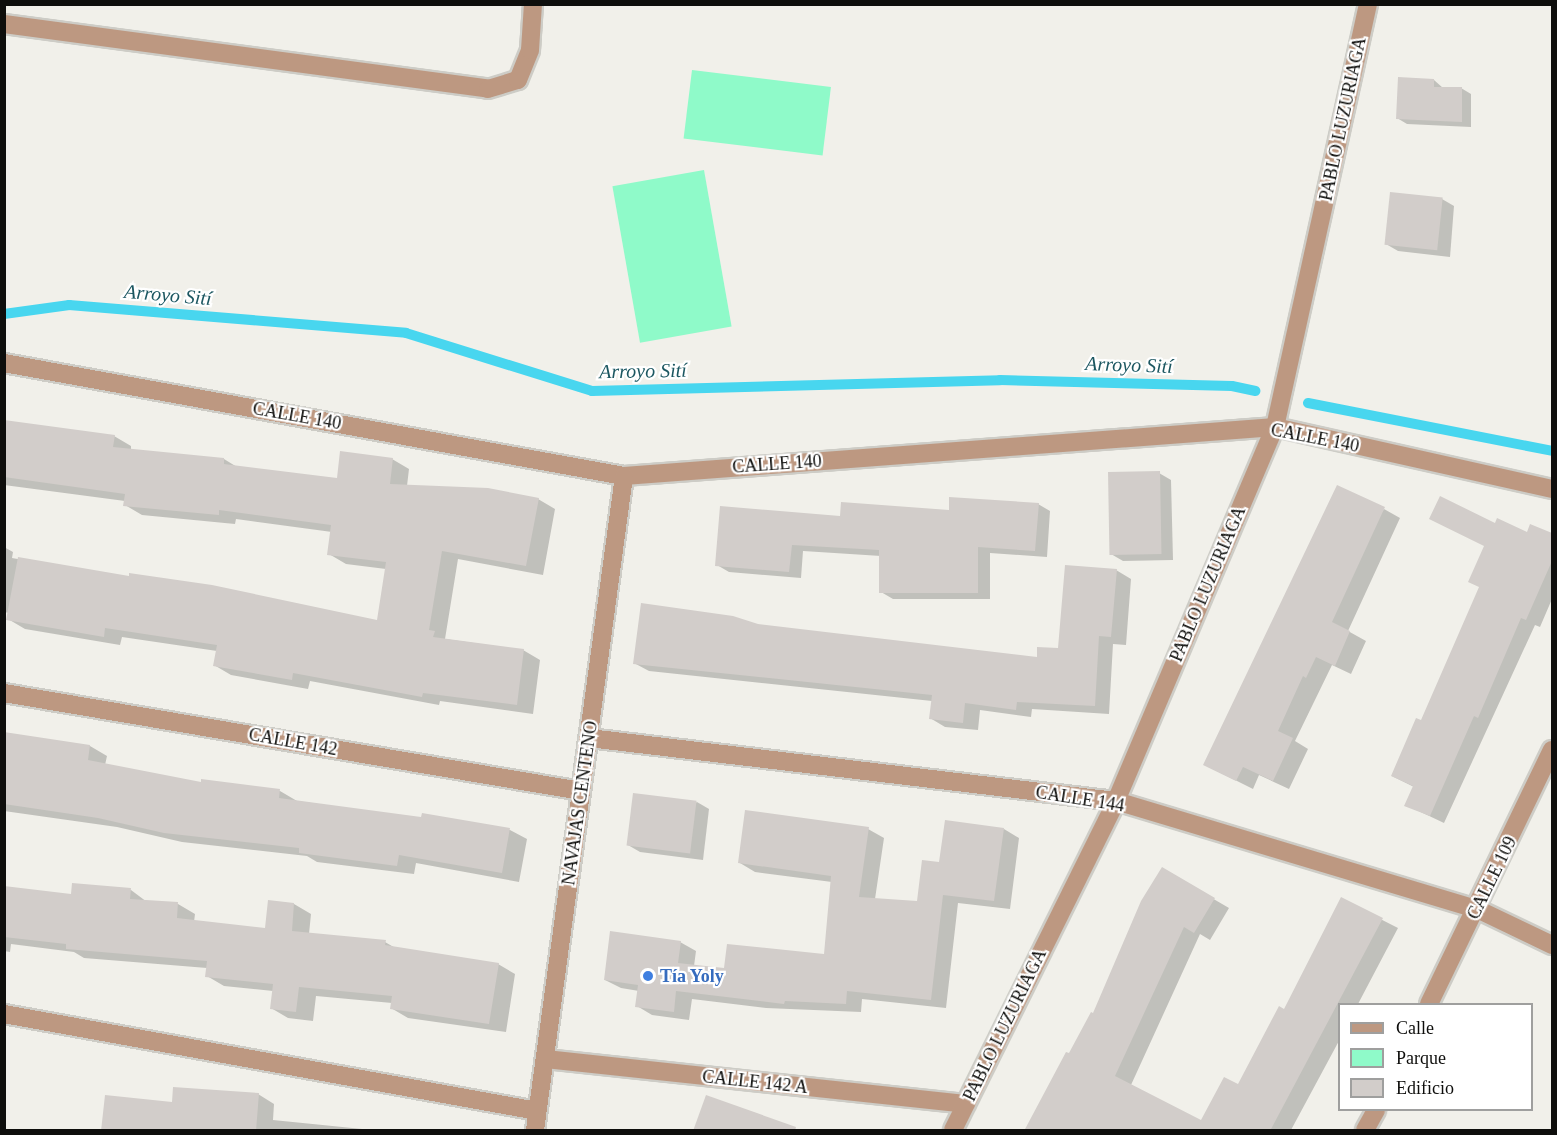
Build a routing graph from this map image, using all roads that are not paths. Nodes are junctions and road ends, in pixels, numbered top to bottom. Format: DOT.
graph roads {
  1 [pos="533,4"];
  2 [pos="1368,4"];
  3 [pos="4,24"];
  4 [pos="4,363"];
  5 [pos="1275,427"];
  6 [pos="624,476"];
  7 [pos="1552,489"];
  8 [pos="4,693"];
  9 [pos="589,738"];
  10 [pos="1552,750"];
  11 [pos="581,791"];
  12 [pos="1116,801"];
  13 [pos="1477,909"];
  14 [pos="1552,945"];
  15 [pos="1430,1003"];
  16 [pos="4,1014"];
  17 [pos="545,1059"];
  18 [pos="966,1104"];
  19 [pos="537,1111"];
  20 [pos="1375,1111"];
  21 [pos="535,1131"];
  22 [pos="953,1131"];
  23 [pos="1365,1131"];
  1 -- 3 [label="street"];
  2 -- 5 [label="street, PABLO LUZURIAGA"];
  4 -- 6 [label="street, CALLE 140"];
  5 -- 6 [label="street, CALLE 140"];
  5 -- 7 [label="street, CALLE 140"];
  5 -- 12 [label="street, PABLO LUZURIAGA"];
  6 -- 9 [label="street, NAVAJAS CENTENO"];
  8 -- 11 [label="street, CALLE 142"];
  9 -- 11 [label="street, NAVAJAS CENTENO"];
  9 -- 12 [label="street, CALLE 144"];
  10 -- 13 [label="street, CALLE 109"];
  11 -- 17 [label="street, NAVAJAS CENTENO"];
  12 -- 13 [label="street, CALLE 144"];
  12 -- 18 [label="street, PABLO LUZURIAGA"];
  13 -- 14 [label="street, CALLE 144"];
  13 -- 15 [label="street, CALLE 109"];
  16 -- 19 [label="street"];
  17 -- 18 [label="street, CALLE 142 A"];
  17 -- 19 [label="street, NAVAJAS CENTENO"];
  18 -- 22 [label="street, PABLO LUZURIAGA"];
  19 -- 21 [label="street, NAVAJAS CENTENO"];
  20 -- 23 [label="street"];
}
